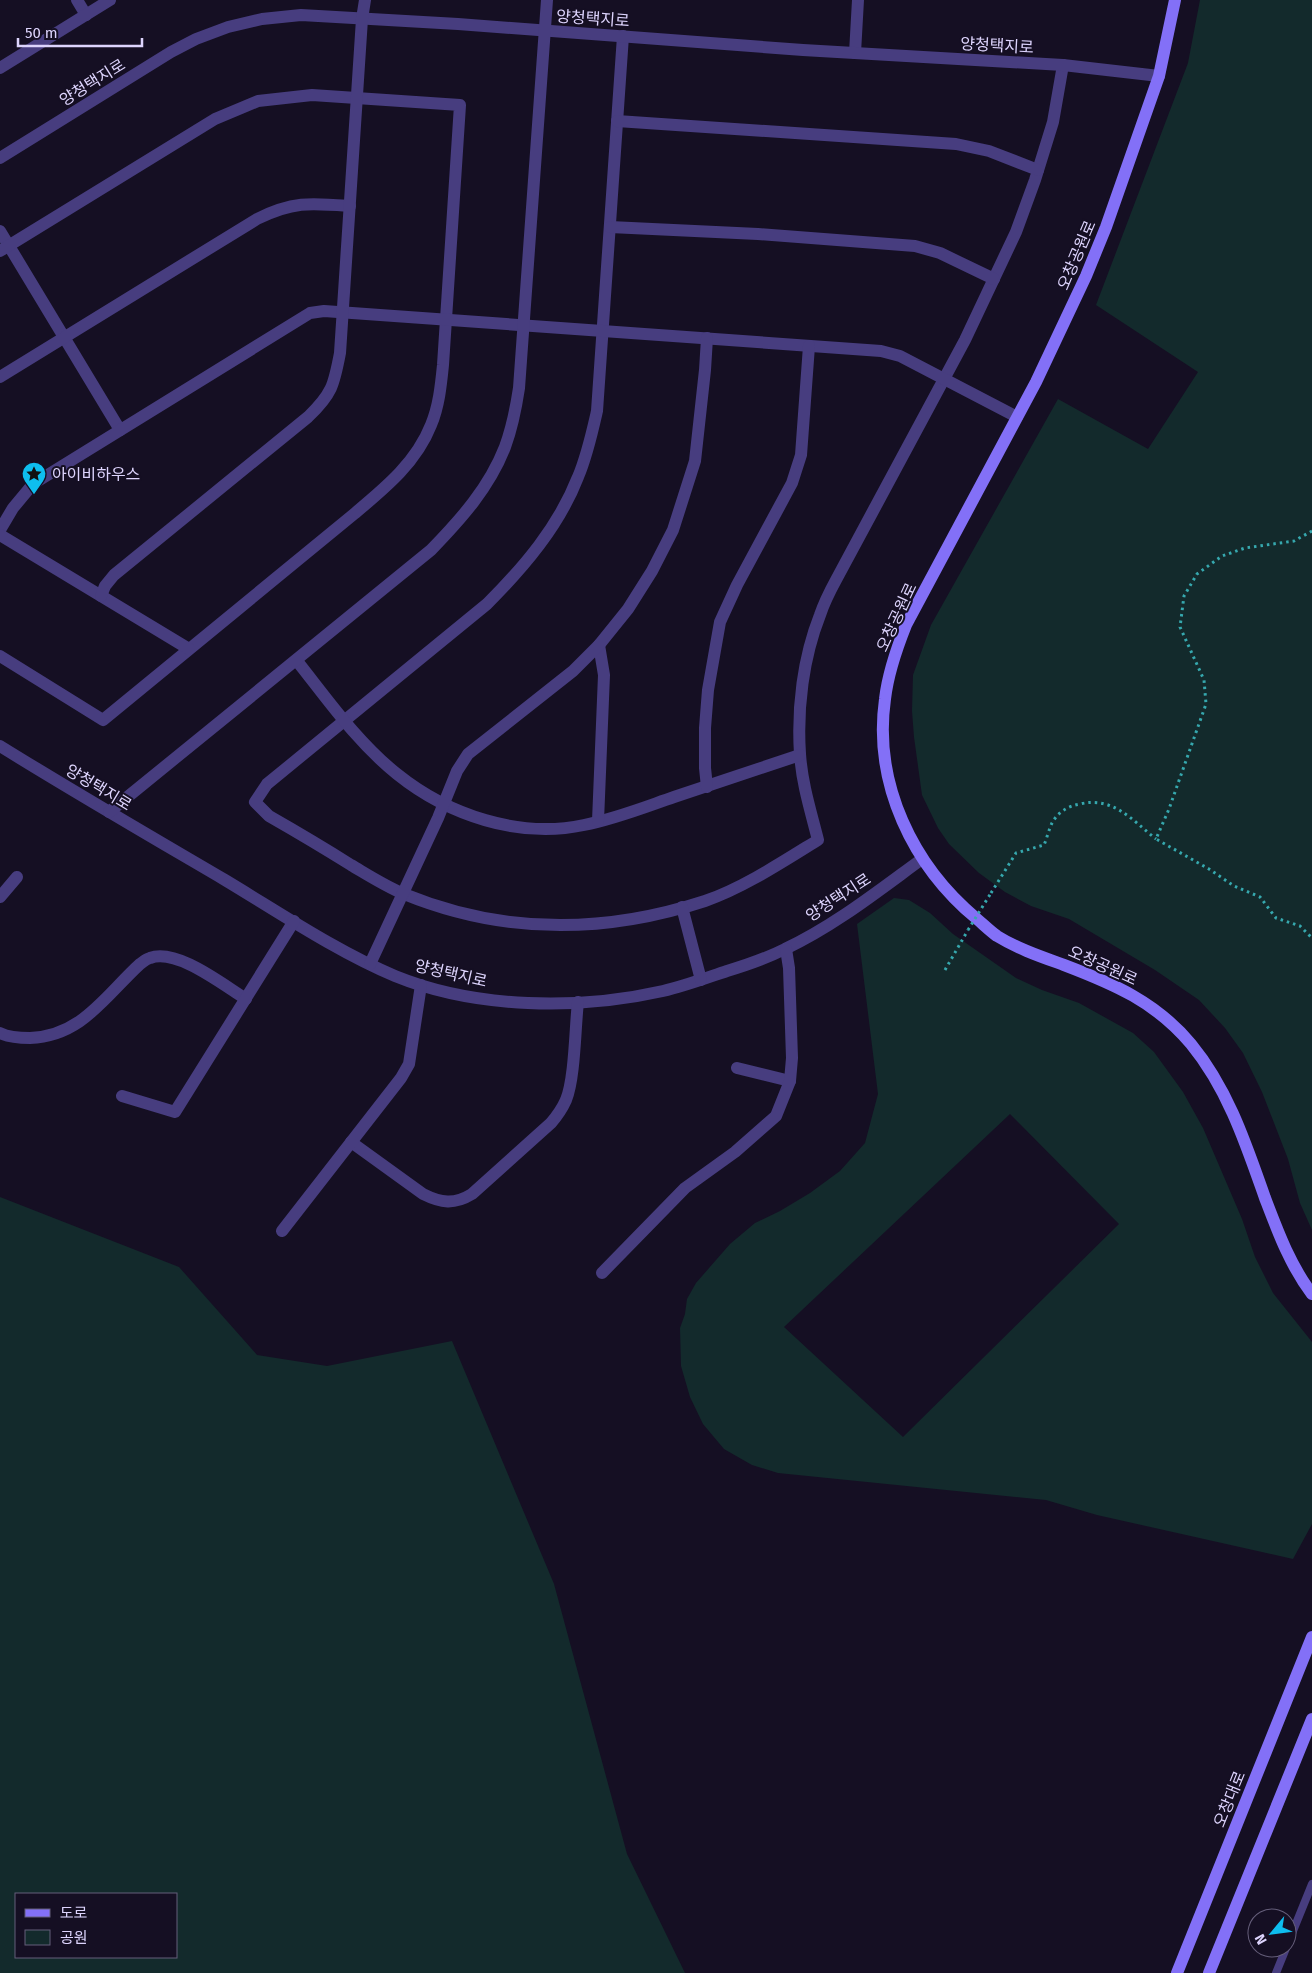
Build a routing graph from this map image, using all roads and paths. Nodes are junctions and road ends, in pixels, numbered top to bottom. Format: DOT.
graph roads {
  1 [pos="77,0"];
  2 [pos="110,0"];
  3 [pos="365,0"];
  4 [pos="547,0"];
  5 [pos="858,0"];
  6 [pos="1176,0"];
  7 [pos="86,15"];
  8 [pos="362,19"];
  9 [pos="545,31"];
  10 [pos="624,36"];
  11 [pos="855,53"];
  12 [pos="1063,66"];
  13 [pos="0,68"];
  14 [pos="1159,76"];
  15 [pos="357,97"];
  16 [pos="617,121"];
  17 [pos="0,158"];
  18 [pos="1038,170"];
  19 [pos="350,206"];
  20 [pos="610,227"];
  21 [pos="0,231"];
  22 [pos="4,248"];
  23 [pos="994,279"];
  24 [pos="343,312"];
  25 [pos="446,319"];
  26 [pos="524,324"];
  27 [pos="603,330"];
  28 [pos="65,338"];
  29 [pos="707,338"];
  30 [pos="809,346"];
  31 [pos="0,377"];
  32 [pos="944,378"];
  33 [pos="1016,417"];
  34 [pos="120,430"];
  35 [pos="0,530"];
  36 [pos="1312,531"];
  37 [pos="0,536"];
  38 [pos="101,596"];
  39 [pos="599,645"];
  40 [pos="189,649"];
  41 [pos="0,656"];
  42 [pos="297,661"];
  43 [pos="345,721"];
  44 [pos="0,746"];
  45 [pos="800,755"];
  46 [pos="707,787"];
  47 [pos="444,804"];
  48 [pos="109,812"];
  49 [pos="598,821"];
  50 [pos="1156,839"];
  51 [pos="922,859"];
  52 [pos="17,877"];
  53 [pos="403,894"];
  54 [pos="0,897"];
  55 [pos="682,907"];
  56 [pos="294,921"];
  57 [pos="1312,938"];
  58 [pos="786,949"];
  59 [pos="370,964"];
  60 [pos="945,970"];
  61 [pos="701,980"];
  62 [pos="421,985"];
  63 [pos="246,999"];
  64 [pos="578,1002"];
  65 [pos="0,1033"];
  66 [pos="737,1068"];
  67 [pos="790,1081"];
  68 [pos="122,1096"];
  69 [pos="350,1142"];
  70 [pos="282,1231"];
  71 [pos="602,1273"];
  72 [pos="1312,1294"];
  73 [pos="1312,1637"];
  74 [pos="1312,1719"];
  75 [pos="1312,1884"];
  76 [pos="1177,1973"];
  77 [pos="1209,1973"];
  78 [pos="1276,1973"];
  1 -- 7 [label="street"];
  2 -- 7 [label="street"];
  3 -- 8 [label="street"];
  4 -- 9 [label="street"];
  5 -- 11 [label="street"];
  6 -- 14 [label="street, 오창공원로"];
  7 -- 13 [label="street"];
  8 -- 9 [label="street, 양청택지로"];
  8 -- 15 [label="street"];
  8 -- 17 [label="street, 양청택지로"];
  9 -- 10 [label="street, 양청택지로"];
  9 -- 26 [label="street"];
  10 -- 11 [label="street, 양청택지로"];
  10 -- 16 [label="street"];
  11 -- 12 [label="street, 양청택지로"];
  12 -- 14 [label="street, 양청택지로"];
  12 -- 18 [label="street"];
  14 -- 33 [label="street, 오창공원로"];
  15 -- 19 [label="street"];
  15 -- 22 [label="street"];
  15 -- 25 [label="street"];
  16 -- 18 [label="street"];
  16 -- 20 [label="street"];
  18 -- 23 [label="street"];
  19 -- 24 [label="street"];
  19 -- 28 [label="street"];
  20 -- 23 [label="street"];
  20 -- 27 [label="street"];
  21 -- 22 [label="street"];
  22 -- 28 [label="street"];
  23 -- 32 [label="street"];
  24 -- 25 [label="street"];
  24 -- 34 [label="street"];
  24 -- 38 [label="street"];
  25 -- 26 [label="street"];
  25 -- 40 [label="street"];
  26 -- 27 [label="street"];
  26 -- 42 [label="street"];
  27 -- 29 [label="street"];
  27 -- 43 [label="street"];
  28 -- 31 [label="street"];
  28 -- 34 [label="street"];
  29 -- 30 [label="street"];
  29 -- 39 [label="street"];
  30 -- 32 [label="street"];
  30 -- 46 [label="street"];
  32 -- 33 [label="street"];
  32 -- 45 [label="street"];
  33 -- 51 [label="street, 오창공원로"];
  34 -- 35 [label="street"];
  36 -- 50 [label="path"];
  37 -- 38 [label="street"];
  38 -- 40 [label="street"];
  39 -- 47 [label="street"];
  39 -- 49 [label="street"];
  40 -- 41 [label="street"];
  42 -- 43 [label="street"];
  42 -- 48 [label="street"];
  43 -- 47 [label="street"];
  43 -- 53 [label="street"];
  44 -- 48 [label="street, 양청택지로"];
  45 -- 46 [label="street"];
  45 -- 55 [label="street"];
  46 -- 49 [label="street"];
  47 -- 49 [label="street"];
  47 -- 53 [label="street"];
  48 -- 56 [label="street, 양청택지로"];
  50 -- 57 [label="path"];
  50 -- 60 [label="path, bridge"];
  51 -- 58 [label="street, 양청택지로"];
  51 -- 72 [label="street, 오창공원로"];
  52 -- 54 [label="street"];
  53 -- 55 [label="street"];
  53 -- 59 [label="street"];
  55 -- 61 [label="street"];
  56 -- 59 [label="street, 양청택지로"];
  56 -- 63 [label="street"];
  58 -- 61 [label="street, 양청택지로"];
  58 -- 67 [label="street"];
  59 -- 62 [label="street, 양청택지로"];
  61 -- 64 [label="street, 양청택지로"];
  62 -- 64 [label="street, 양청택지로"];
  62 -- 69 [label="street"];
  63 -- 65 [label="street"];
  63 -- 68 [label="street"];
  64 -- 69 [label="street"];
  66 -- 67 [label="street"];
  67 -- 71 [label="street"];
  69 -- 70 [label="street"];
  73 -- 76 [label="street, 오창대로"];
  74 -- 77 [label="street"];
  75 -- 78 [label="lane"];
}
